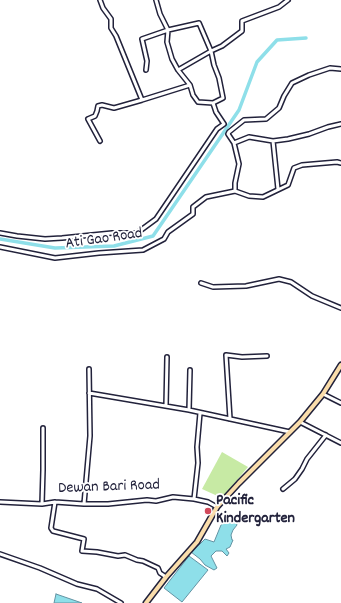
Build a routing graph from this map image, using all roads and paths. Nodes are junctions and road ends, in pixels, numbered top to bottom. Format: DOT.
graph roads {
  1 [pos="100,0"];
  2 [pos="156,0"];
  3 [pos="288,0"];
  4 [pos="168,30"];
  5 [pos="211,51"];
  6 [pos="341,69"];
  7 [pos="146,70"];
  8 [pos="178,70"];
  9 [pos="190,85"];
  10 [pos="142,100"];
  11 [pos="213,103"];
  12 [pos="341,124"];
  13 [pos="273,140"];
  14 [pos="100,141"];
  15 [pos="234,143"];
  16 [pos="341,163"];
  17 [pos="278,189"];
  18 [pos="235,191"];
  19 [pos="0,233"];
  20 [pos="0,247"];
  21 [pos="201,283"];
  22 [pos="341,308"];
  23 [pos="267,356"];
  24 [pos="167,357"];
  25 [pos="341,365"];
  26 [pos="89,369"];
  27 [pos="190,370"];
  28 [pos="89,393"];
  29 [pos="323,394"];
  30 [pos="341,403"];
  31 [pos="166,406"];
  32 [pos="189,410"];
  33 [pos="200,413"];
  34 [pos="230,419"];
  35 [pos="300,422"];
  36 [pos="43,428"];
  37 [pos="290,432"];
  38 [pos="326,435"];
  39 [pos="341,443"];
  40 [pos="283,489"];
  41 [pos="194,499"];
  42 [pos="0,502"];
  43 [pos="55,502"];
  44 [pos="42,504"];
  45 [pos="84,504"];
  46 [pos="217,507"];
  47 [pos="0,554"];
  48 [pos="166,577"];
  49 [pos="121,603"];
  50 [pos="146,603"];
  1 -- 10 [label="street"];
  2 -- 4 [label="street"];
  3 -- 5 [label="street"];
  4 -- 5 [label="street"];
  4 -- 7 [label="street"];
  4 -- 8 [label="street"];
  5 -- 8 [label="street"];
  5 -- 11 [label="street"];
  6 -- 15 [label="street"];
  8 -- 9 [label="street"];
  9 -- 10 [label="street"];
  9 -- 11 [label="street"];
  10 -- 14 [label="street"];
  11 -- 19 [label="street"];
  12 -- 13 [label="street"];
  13 -- 15 [label="street"];
  13 -- 17 [label="street"];
  15 -- 18 [label="street"];
  16 -- 17 [label="street, Ati Gao Road"];
  17 -- 18 [label="street, Ati Gao Road"];
  18 -- 20 [label="street, Ati Gao Road"];
  21 -- 22 [label="street"];
  23 -- 34 [label="street"];
  24 -- 31 [label="street"];
  25 -- 29 [label="main road"];
  26 -- 28 [label="street"];
  27 -- 32 [label="street"];
  28 -- 31 [label="street"];
  28 -- 45 [label="street"];
  29 -- 30 [label="street"];
  29 -- 35 [label="main road"];
  31 -- 32 [label="street"];
  32 -- 33 [label="street"];
  33 -- 34 [label="street"];
  33 -- 41 [label="street"];
  34 -- 37 [label="street"];
  35 -- 37 [label="main road"];
  35 -- 38 [label="street"];
  36 -- 44 [label="street"];
  37 -- 46 [label="main road"];
  38 -- 39 [label="street"];
  38 -- 40 [label="street"];
  41 -- 45 [label="street, Dewan Bari Road"];
  41 -- 46 [label="street, Dewan Bari Road"];
  42 -- 44 [label="street, Dewan Bari Road"];
  43 -- 44 [label="street, Dewan Bari Road"];
  43 -- 45 [label="street, Dewan Bari Road"];
  43 -- 48 [label="street"];
  46 -- 48 [label="main road"];
  47 -- 49 [label="street"];
  48 -- 50 [label="main road"];
}
